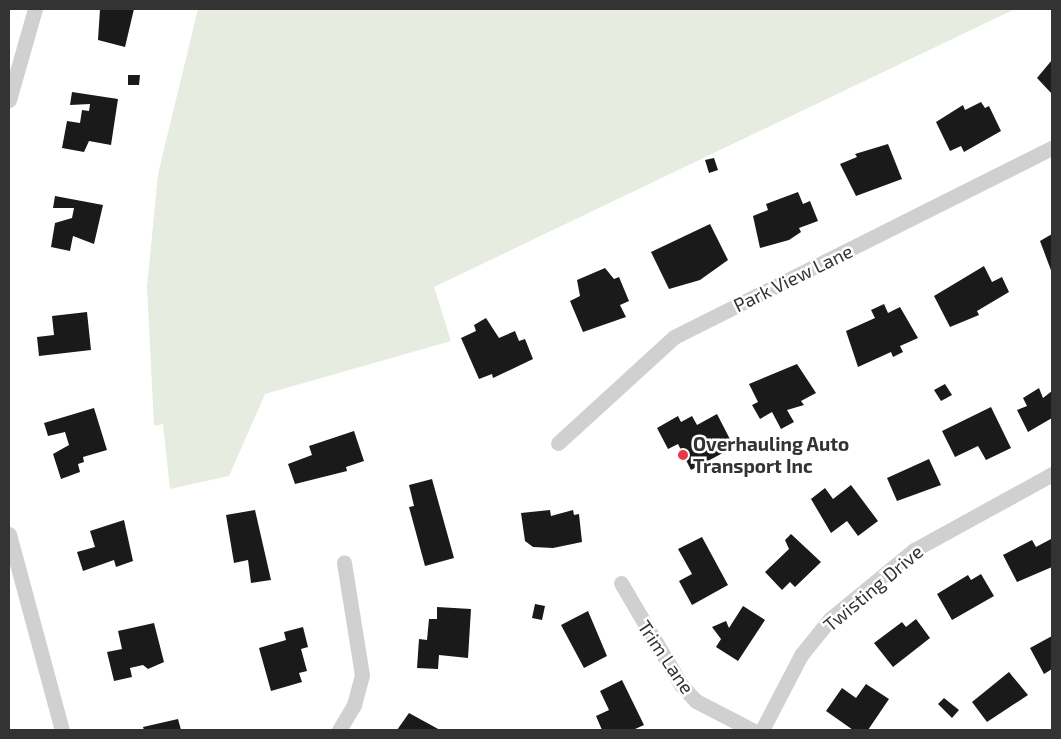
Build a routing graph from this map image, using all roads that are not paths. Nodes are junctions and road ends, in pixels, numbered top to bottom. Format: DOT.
graph roads {
  1 [pos="35,9"];
  2 [pos="9,100"];
  3 [pos="1052,148"];
  4 [pos="558,443"];
  5 [pos="1052,474"];
  6 [pos="9,534"];
  7 [pos="344,562"];
  8 [pos="15,580"];
  9 [pos="621,583"];
  10 [pos="62,730"];
  11 [pos="339,730"];
  12 [pos="752,730"];
  13 [pos="762,730"];
  1 -- 2 [label="street"];
  3 -- 4 [label="street, Park View Lane"];
  5 -- 13 [label="street, Twisting Drive"];
  6 -- 8 [label="street"];
  7 -- 11 [label="street"];
  8 -- 10 [label="street"];
  9 -- 12 [label="street, Trim Lane"];
}
